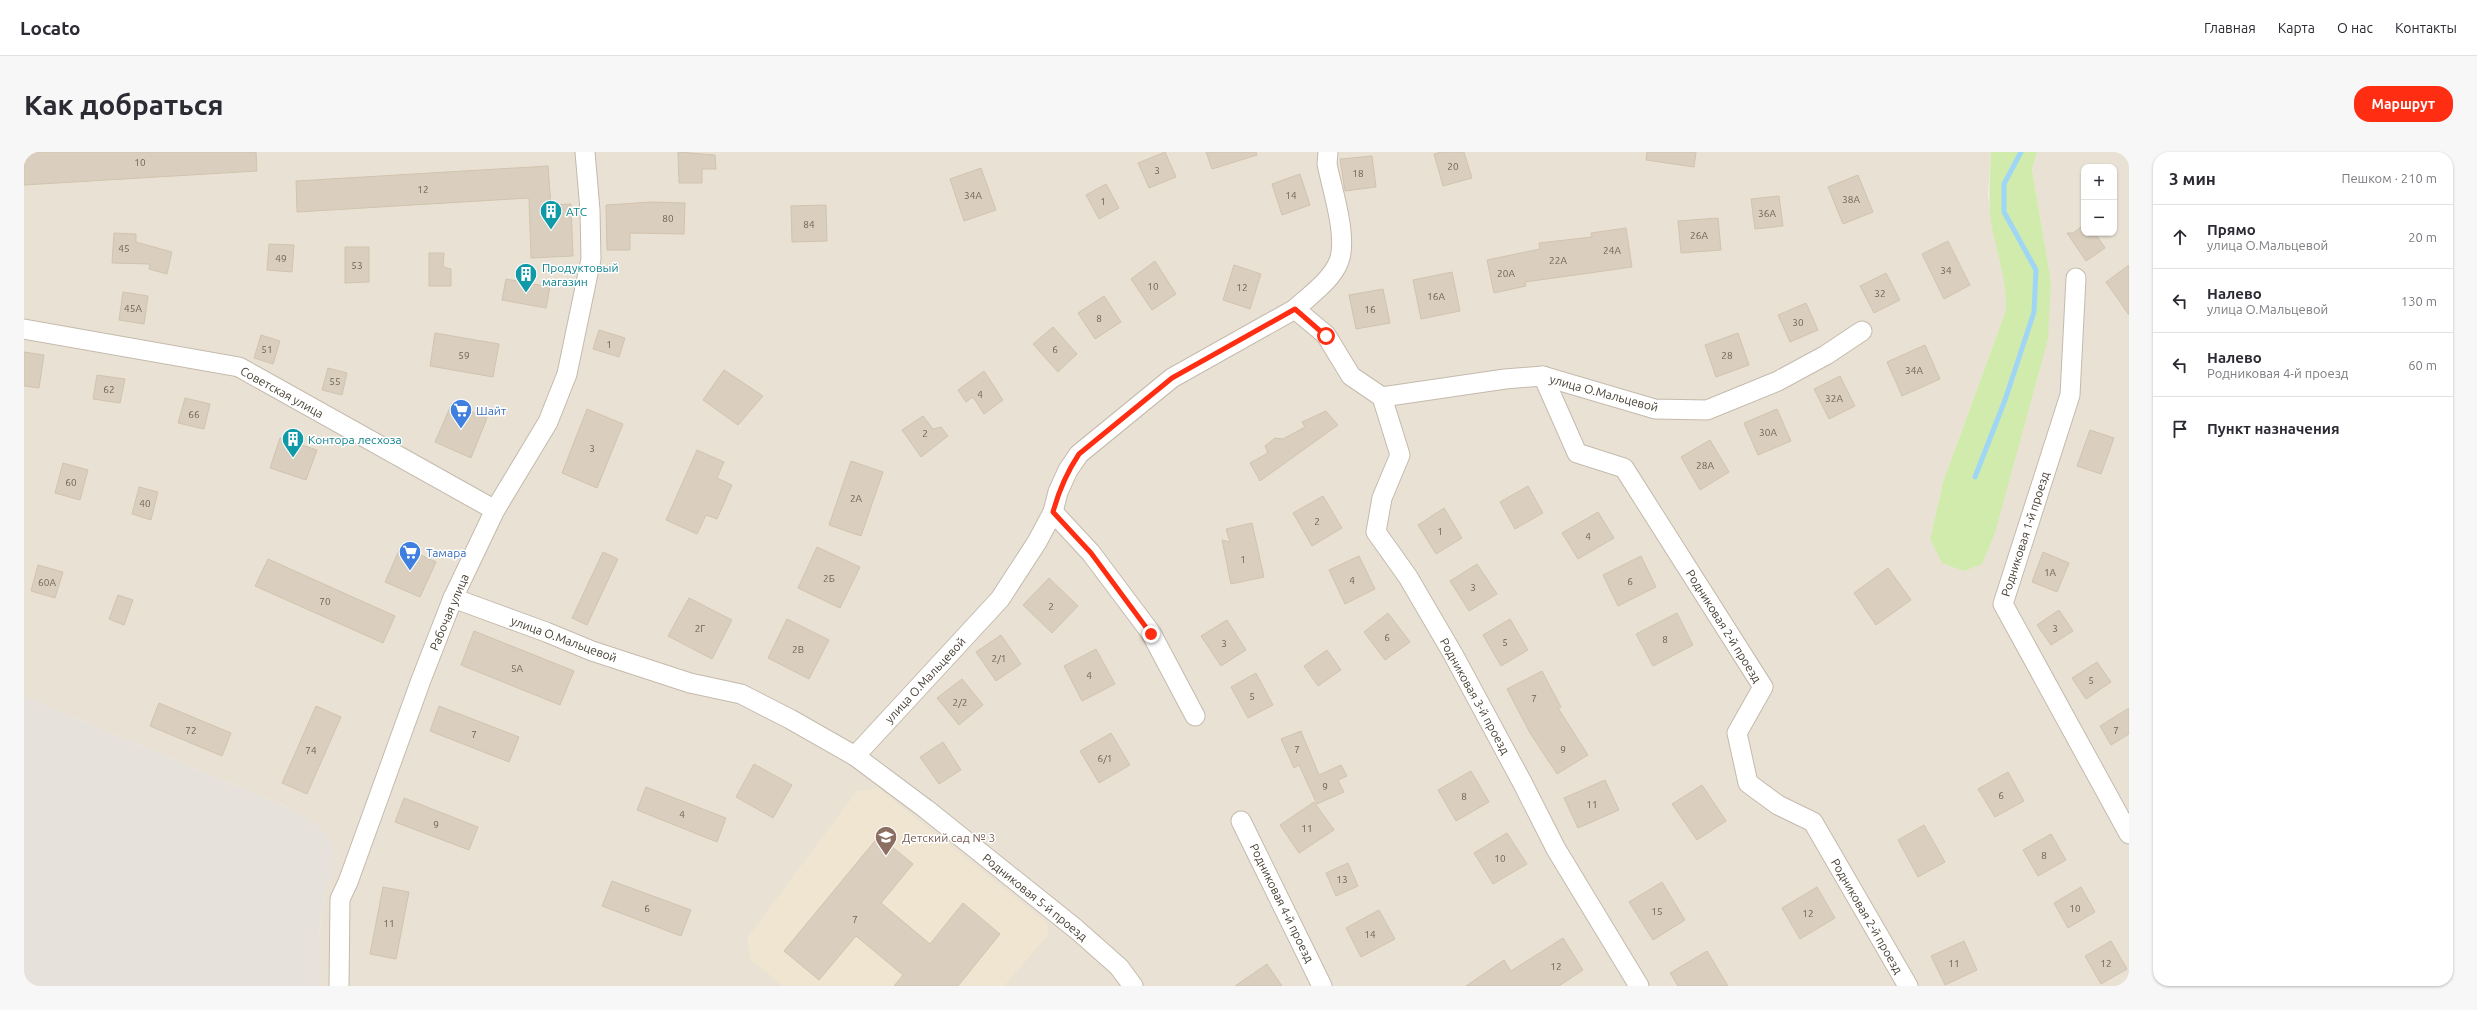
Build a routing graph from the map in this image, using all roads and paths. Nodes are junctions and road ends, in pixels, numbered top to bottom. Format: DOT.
graph roads {
  1 [pos="585,152"];
  2 [pos="1328,152"];
  3 [pos="2076,278"];
  4 [pos="1295,309"];
  5 [pos="24,329"];
  6 [pos="1862,331"];
  7 [pos="1543,376"];
  8 [pos="1382,397"];
  9 [pos="495,510"];
  10 [pos="1053,512"];
  11 [pos="453,598"];
  12 [pos="1195,716"];
  13 [pos="855,756"];
  14 [pos="1241,821"];
  15 [pos="2129,834"];
  16 [pos="339,986"];
  17 [pos="1133,986"];
  18 [pos="1322,986"];
  19 [pos="1640,986"];
  20 [pos="1908,986"];
  1 -- 9 [label="street, Рабочая улица"];
  2 -- 4 [label="street, улица О.Мальцевой"];
  3 -- 15 [label="street, Родниковая 1-й проезд"];
  4 -- 8 [label="street"];
  4 -- 10 [label="street, улица О.Мальцевой"];
  5 -- 9 [label="street, Советская улица"];
  6 -- 7 [label="street, улица О.Мальцевой"];
  7 -- 8 [label="street, улица О.Мальцевой"];
  7 -- 20 [label="street, Родниковая 2-й проезд"];
  8 -- 19 [label="street, Родниковая 3-й проезд"];
  9 -- 11 [label="street, Рабочая улица"];
  10 -- 12 [label="street"];
  10 -- 13 [label="street, улица О.Мальцевой"];
  11 -- 13 [label="street, улица О.Мальцевой"];
  11 -- 16 [label="street, Рабочая улица"];
  13 -- 17 [label="street, Родниковая 5-й проезд"];
  14 -- 18 [label="street, Родниковая 4-й проезд"];
}
